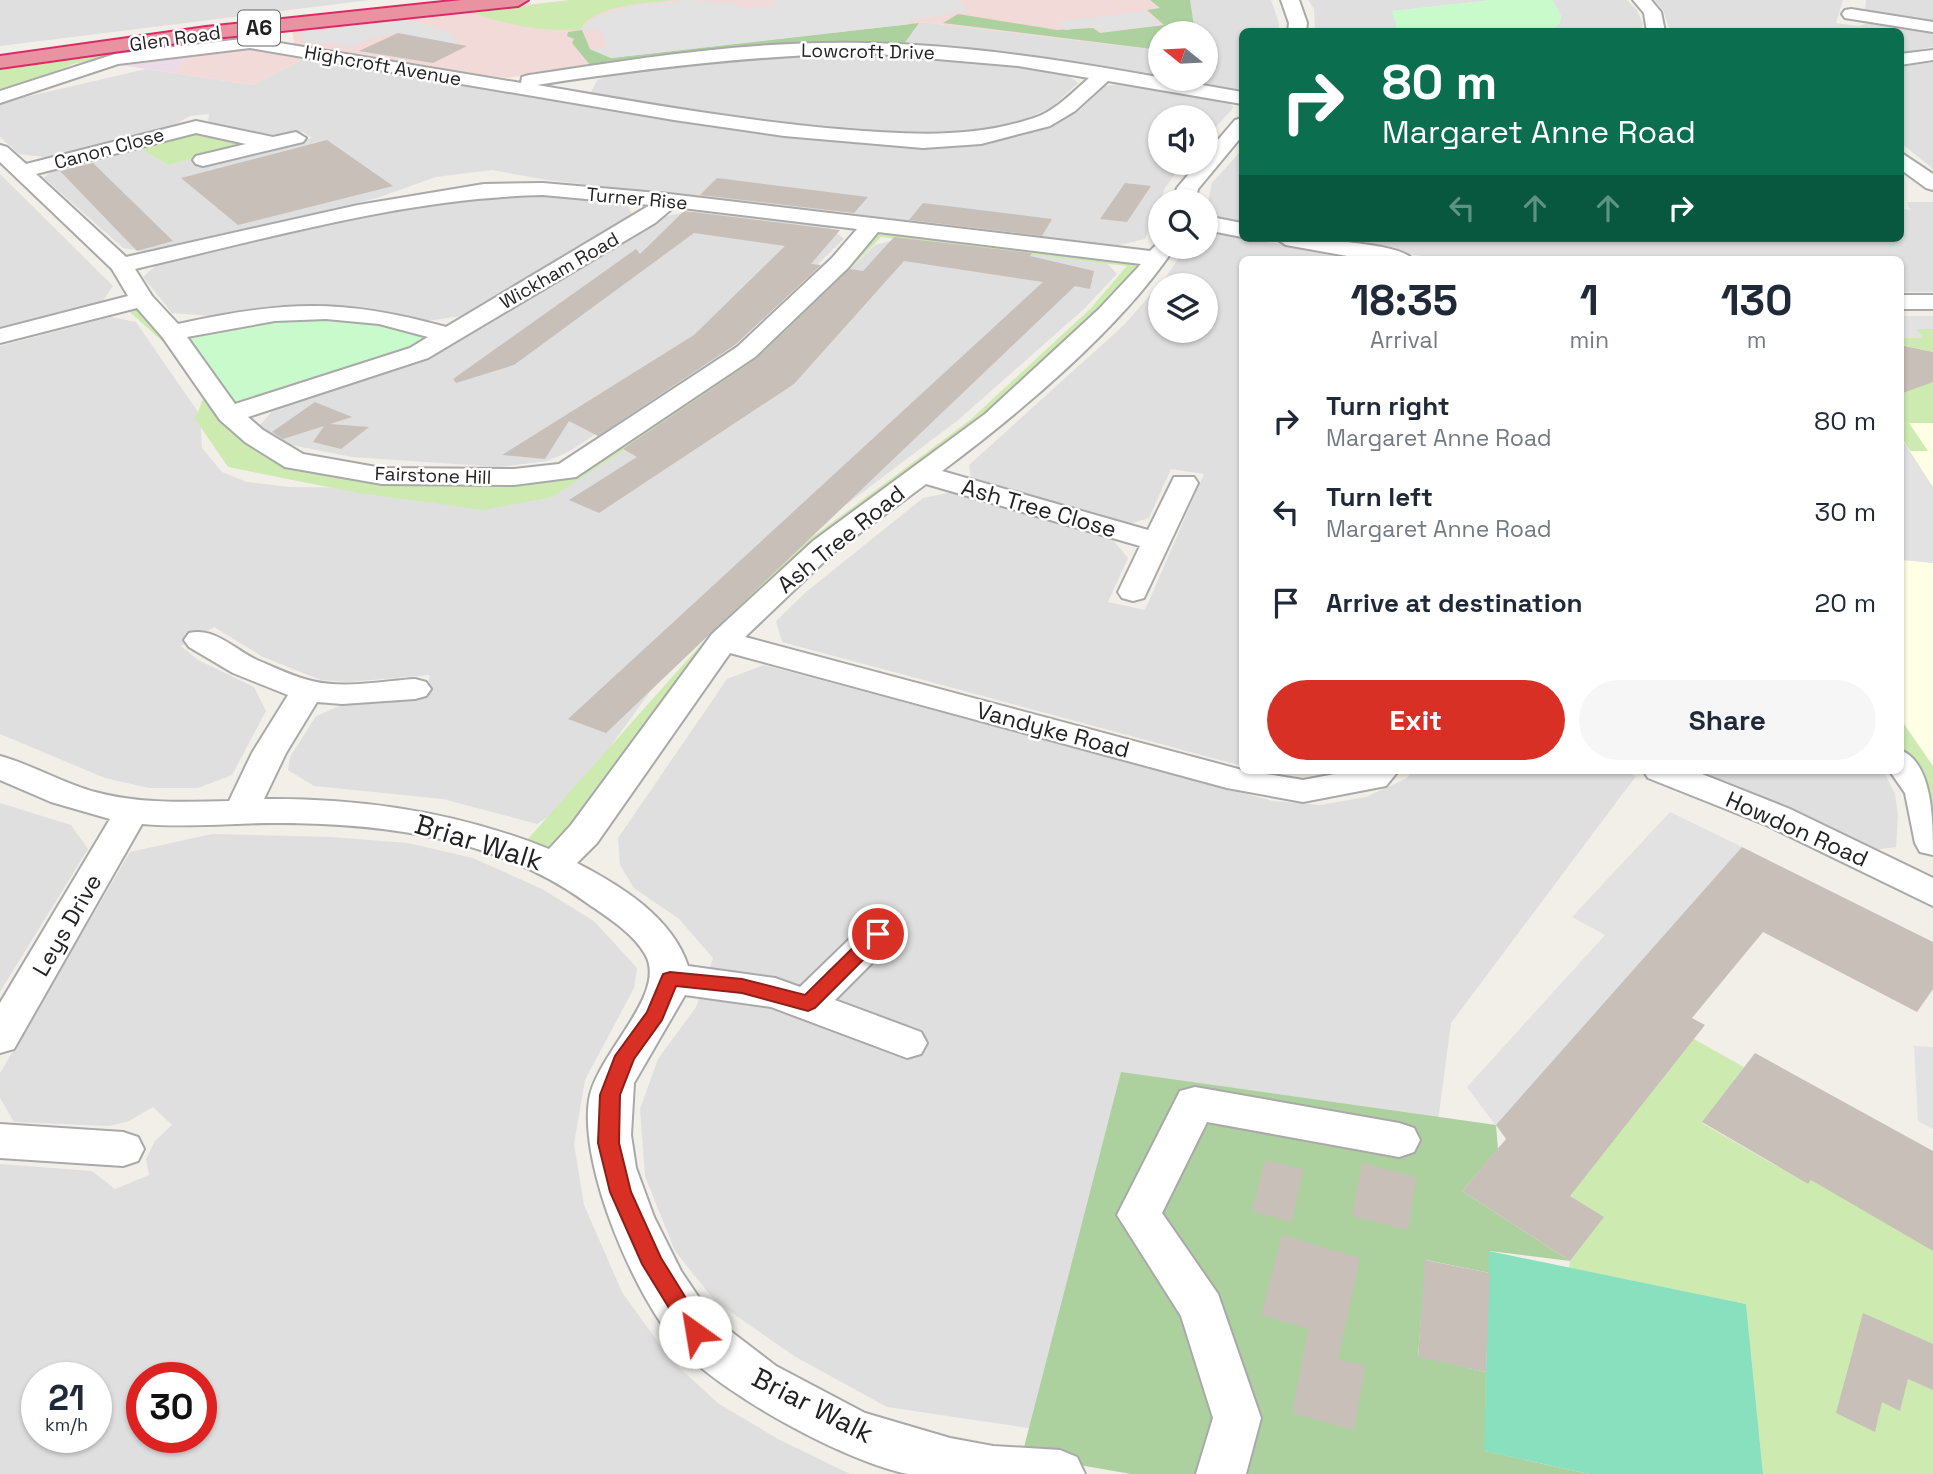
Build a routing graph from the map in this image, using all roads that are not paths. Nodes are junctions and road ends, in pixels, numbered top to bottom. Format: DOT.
graph roads {
  1 [pos="445,0"];
  2 [pos="518,0"];
  3 [pos="1290,0"];
  4 [pos="1642,0"];
  5 [pos="1851,12"];
  6 [pos="1933,27"];
  7 [pos="1297,28"];
  8 [pos="1655,28"];
  9 [pos="1933,55"];
  10 [pos="0,59"];
  11 [pos="1904,59"];
  12 [pos="599,71"];
  13 [pos="114,74"];
  14 [pos="1104,74"];
  15 [pos="54,78"];
  16 [pos="492,85"];
  17 [pos="0,97"];
  18 [pos="1239,97"];
  19 [pos="589,101"];
  20 [pos="1238,135"];
  21 [pos="296,138"];
  22 [pos="271,143"];
  23 [pos="0,151"];
  24 [pos="203,160"];
  25 [pos="1904,161"];
  26 [pos="22,171"];
  27 [pos="1932,183"];
  28 [pos="1904,185"];
  29 [pos="1188,189"];
  30 [pos="669,200"];
  31 [pos="873,224"];
  32 [pos="1218,225"];
  33 [pos="1239,229"];
  34 [pos="1308,242"];
  35 [pos="1148,252"];
  36 [pos="1385,256"];
  37 [pos="1156,259"];
  38 [pos="121,265"];
  39 [pos="142,300"];
  40 [pos="1904,302"];
  41 [pos="1933,302"];
  42 [pos="172,333"];
  43 [pos="447,335"];
  44 [pos="0,336"];
  45 [pos="229,414"];
  46 [pos="922,474"];
  47 [pos="1184,483"];
  48 [pos="1156,541"];
  49 [pos="1133,592"];
  50 [pos="200,640"];
  51 [pos="723,641"];
  52 [pos="415,689"];
  53 [pos="307,691"];
  54 [pos="0,767"];
  55 [pos="1904,767"];
  56 [pos="1378,774"];
  57 [pos="1670,774"];
  58 [pos="131,811"];
  59 [pos="241,811"];
  60 [pos="1933,843"];
  61 [pos="554,865"];
  62 [pos="1933,893"];
  63 [pos="878,934"];
  64 [pos="670,978"];
  65 [pos="808,1003"];
  66 [pos="0,1038"];
  67 [pos="907,1043"];
  68 [pos="1399,1140"];
  69 [pos="0,1141"];
  70 [pos="123,1149"];
  71 [pos="984,1471"];
  72 [pos="1060,1474"];
  73 [pos="1221,1474"];
  1 -- 10 [label="highway, Glen Road / A6"];
  2 -- 10 [label="highway, Glen Road / A6"];
  3 -- 7 [label="street"];
  4 -- 8 [label="street"];
  5 -- 6 [label="street"];
  9 -- 11 [label="street"];
  12 -- 14 [label="street, Lowcroft Drive"];
  12 -- 16 [label="street, Lowcroft Drive"];
  12 -- 19 [label="street"];
  13 -- 15 [label="street"];
  14 -- 18 [label="street, Lowcroft Drive"];
  14 -- 19 [label="street, Highcroft Avenue"];
  15 -- 16 [label="street, Highcroft Avenue"];
  15 -- 17 [label="street, Highcroft Avenue"];
  16 -- 19 [label="street, Highcroft Avenue"];
  20 -- 29 [label="street"];
  21 -- 22 [label="street, Canon Close"];
  22 -- 24 [label="street, Canon Close"];
  22 -- 26 [label="street, Canon Close"];
  23 -- 26 [label="street, Fairstone Hill"];
  25 -- 27 [label="street"];
  26 -- 38 [label="street, Fairstone Hill"];
  27 -- 28 [label="street"];
  30 -- 31 [label="street, Turner Rise"];
  30 -- 38 [label="street, Turner Rise"];
  30 -- 43 [label="street, Wickham Road"];
  31 -- 35 [label="street, Turner Rise"];
  31 -- 45 [label="street, Fairstone Hill"];
  32 -- 33 [label="street"];
  34 -- 36 [label="street"];
  37 -- 46 [label="street, Ash Tree Road"];
  38 -- 39 [label="street, Fairstone Hill"];
  39 -- 42 [label="street, Fairstone Hill"];
  39 -- 44 [label="street"];
  40 -- 41 [label="street"];
  42 -- 43 [label="street"];
  42 -- 45 [label="street, Fairstone Hill"];
  43 -- 45 [label="street, Wickham Road"];
  46 -- 48 [label="street, Ash Tree Close"];
  46 -- 51 [label="street, Ash Tree Road"];
  47 -- 48 [label="street"];
  48 -- 49 [label="street"];
  50 -- 53 [label="street"];
  51 -- 56 [label="street, Vandyke Road"];
  51 -- 61 [label="street, Ash Tree Road"];
  52 -- 53 [label="street"];
  53 -- 59 [label="street"];
  54 -- 58 [label="street, Briar Walk"];
  55 -- 60 [label="street"];
  57 -- 62 [label="street, Howdon Road"];
  58 -- 59 [label="street, Briar Walk"];
  58 -- 66 [label="street, Leys Drive"];
  59 -- 61 [label="street, Briar Walk"];
  61 -- 64 [label="street, Briar Walk"];
  63 -- 65 [label="street"];
  64 -- 65 [label="street"];
  64 -- 71 [label="street, Briar Walk"];
  65 -- 67 [label="street"];
  68 -- 73 [label="street"];
  69 -- 70 [label="street"];
  71 -- 72 [label="street, Briar Walk"];
}
